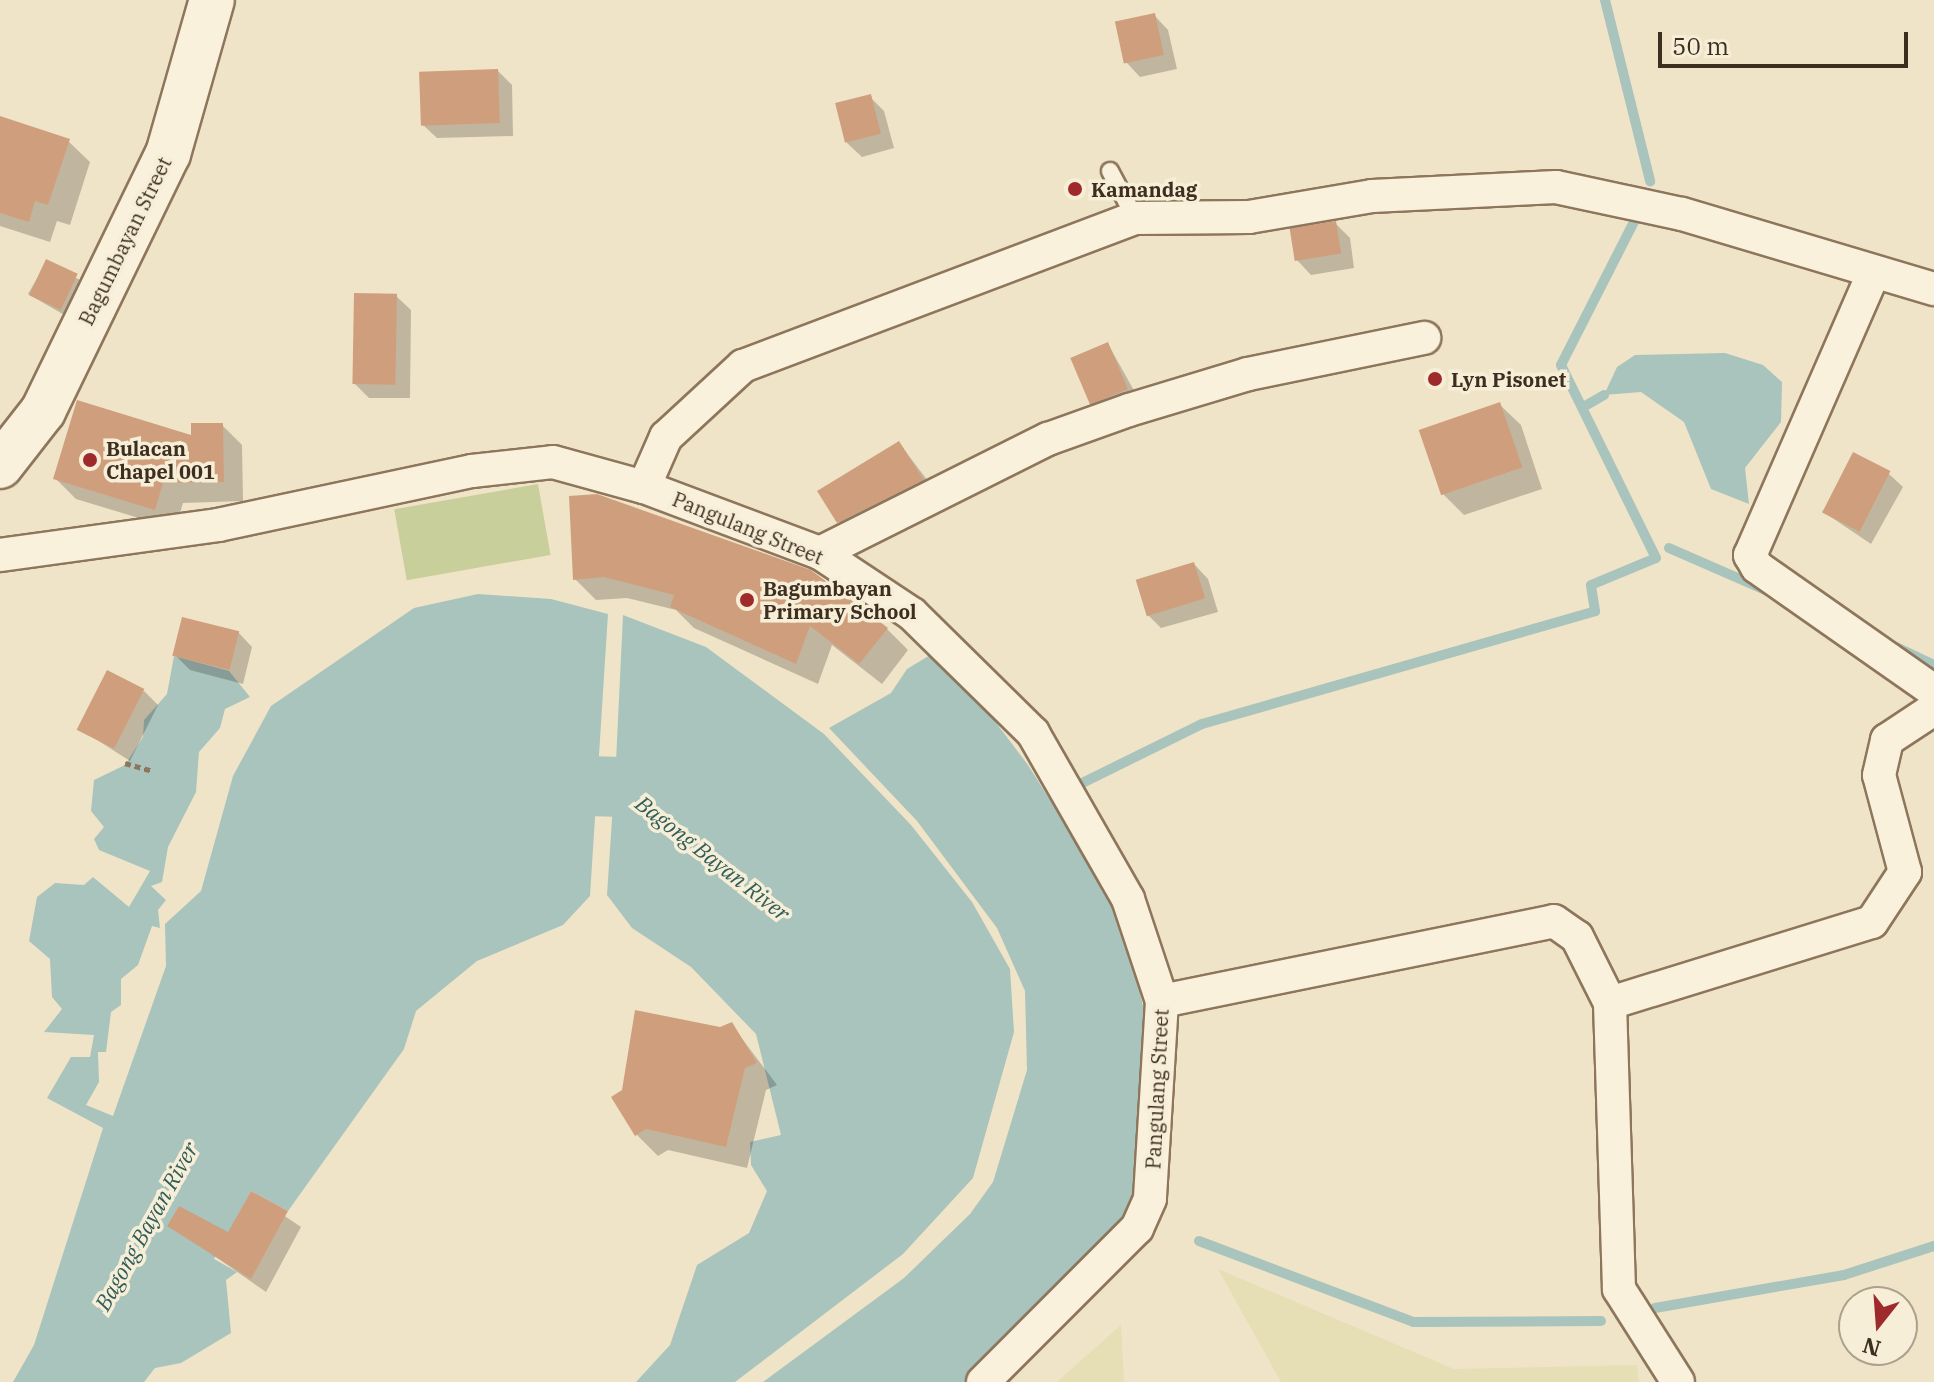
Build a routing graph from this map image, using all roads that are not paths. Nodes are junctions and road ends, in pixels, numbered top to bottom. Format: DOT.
graph roads {
  1 [pos="212,0"];
  2 [pos="1110,171"];
  3 [pos="1135,218"];
  4 [pos="1873,274"];
  5 [pos="1934,289"];
  6 [pos="1424,338"];
  7 [pos="0,466"];
  8 [pos="644,487"];
  9 [pos="820,553"];
  10 [pos="0,555"];
  11 [pos="1934,691"];
  12 [pos="1934,709"];
  13 [pos="1162,1001"];
  14 [pos="1610,1003"];
  15 [pos="983,1382"];
  16 [pos="1678,1382"];
  1 -- 7 [label="main road, Bagumbayan Street"];
  2 -- 3 [label="lane"];
  3 -- 4 [label="street"];
  3 -- 8 [label="street"];
  4 -- 5 [label="street"];
  4 -- 11 [label="street"];
  6 -- 9 [label="street"];
  8 -- 9 [label="street, Pangulang Street"];
  8 -- 10 [label="street, Pangulang Street"];
  9 -- 13 [label="street, Pangulang Street"];
  12 -- 14 [label="street"];
  13 -- 14 [label="street"];
  13 -- 15 [label="street, Pangulang Street"];
  14 -- 16 [label="street"];
}
